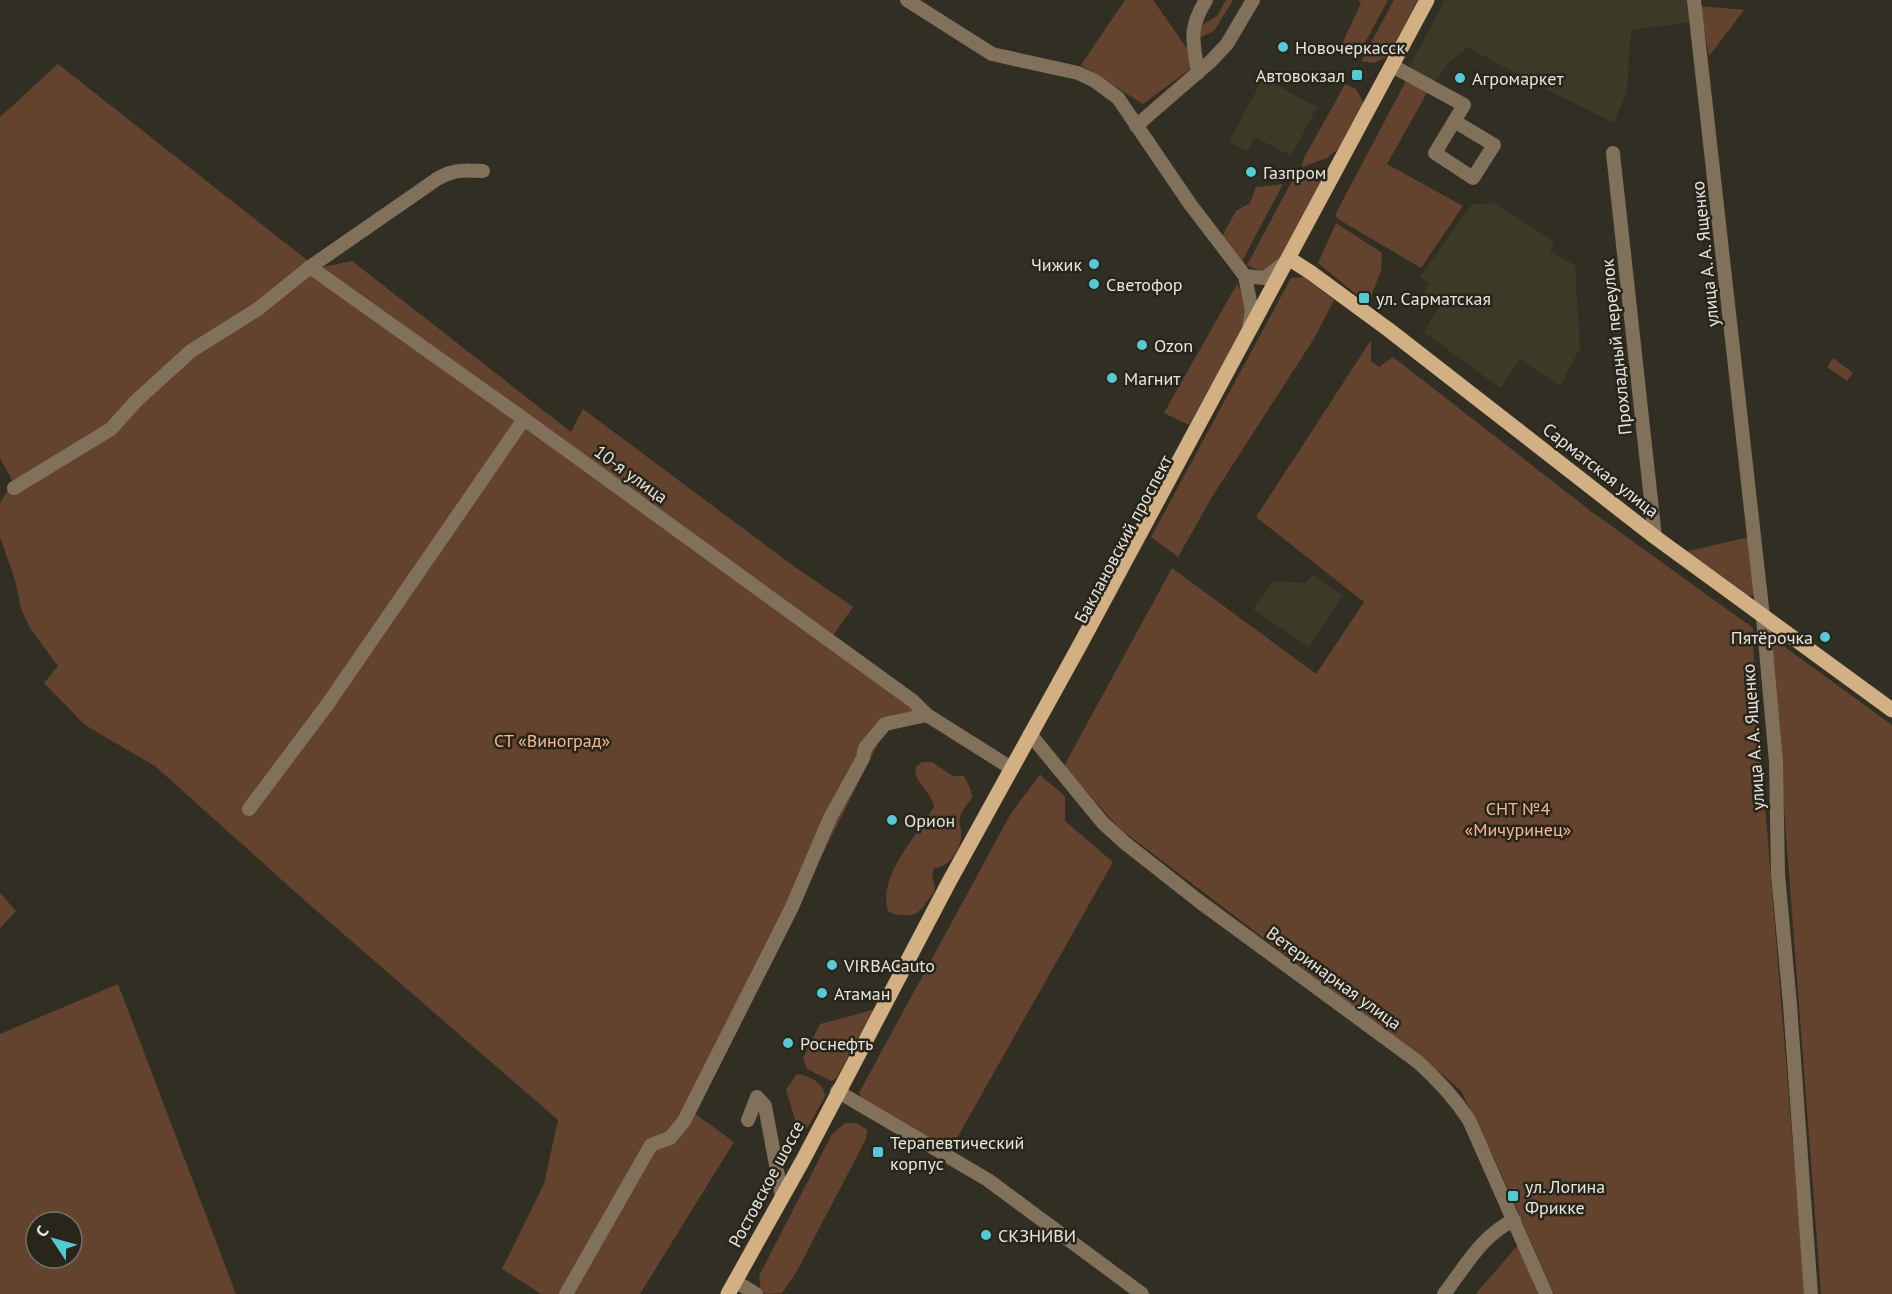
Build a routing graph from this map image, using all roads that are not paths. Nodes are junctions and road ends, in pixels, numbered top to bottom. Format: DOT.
graph roads {
  1 [pos="907,0"];
  2 [pos="1206,0"];
  3 [pos="1253,0"];
  4 [pos="1427,0"];
  5 [pos="1436,0"];
  6 [pos="1694,0"];
  7 [pos="1398,69"];
  8 [pos="1198,73"];
  9 [pos="1454,121"];
  10 [pos="1136,126"];
  11 [pos="1613,153"];
  12 [pos="483,171"];
  13 [pos="1291,260"];
  14 [pos="310,267"];
  15 [pos="1245,276"];
  16 [pos="1275,290"];
  17 [pos="1248,332"];
  18 [pos="524,419"];
  19 [pos="14,489"];
  20 [pos="1655,537"];
  21 [pos="1763,617"];
  22 [pos="1892,710"];
  23 [pos="927,715"];
  24 [pos="1032,737"];
  25 [pos="1011,768"];
  26 [pos="249,809"];
  27 [pos="841,1094"];
  28 [pos="748,1120"];
  29 [pos="782,1197"];
  30 [pos="1514,1220"];
  31 [pos="745,1291"];
  32 [pos="566,1294"];
  33 [pos="728,1294"];
  34 [pos="1143,1294"];
  35 [pos="1444,1294"];
  36 [pos="1546,1294"];
  37 [pos="1811,1294"];
  1 -- 10 [label="street"];
  2 -- 8 [label="street"];
  3 -- 8 [label="street"];
  4 -- 13 [label="main road, Баклановский проспект"];
  5 -- 7 [label="main road, Баклановский проспект"];
  6 -- 21 [label="street, улица А. А. Ященко"];
  7 -- 9 [label="street"];
  7 -- 13 [label="main road, Баклановский проспект"];
  8 -- 10 [label="street"];
  10 -- 15 [label="street"];
  11 -- 20 [label="street, Прохладный переулок"];
  12 -- 14 [label="street"];
  13 -- 15 [label="street"];
  13 -- 16 [label="main road, Баклановский проспект"];
  13 -- 20 [label="main road, Сарматская улица"];
  14 -- 18 [label="street, 10-я улица"];
  14 -- 19 [label="street"];
  15 -- 16 [label="street"];
  15 -- 17 [label="street"];
  16 -- 17 [label="main road, Баклановский проспект"];
  16 -- 24 [label="main road, Баклановский проспект"];
  17 -- 24 [label="main road, Баклановский проспект"];
  18 -- 23 [label="street, 10-я улица"];
  18 -- 26 [label="street"];
  20 -- 21 [label="main road, Сарматская улица"];
  21 -- 22 [label="main road, Сарматская улица"];
  21 -- 37 [label="street, улица А. А. Ященко"];
  23 -- 25 [label="street, 10-я улица"];
  23 -- 32 [label="street"];
  24 -- 25 [label="main road, Баклановский проспект"];
  24 -- 27 [label="main road, Баклановский проспект"];
  24 -- 30 [label="street, Ветеринарная улица"];
  25 -- 27 [label="main road, Баклановский проспект"];
  27 -- 29 [label="main road, Ростовское шоссе"];
  27 -- 31 [label="main road, Ростовское шоссе"];
  27 -- 34 [label="street"];
  28 -- 29 [label="street"];
  29 -- 33 [label="main road, Ростовское шоссе"];
  30 -- 35 [label="street"];
  30 -- 36 [label="street, Ветеринарная улица"];
}
